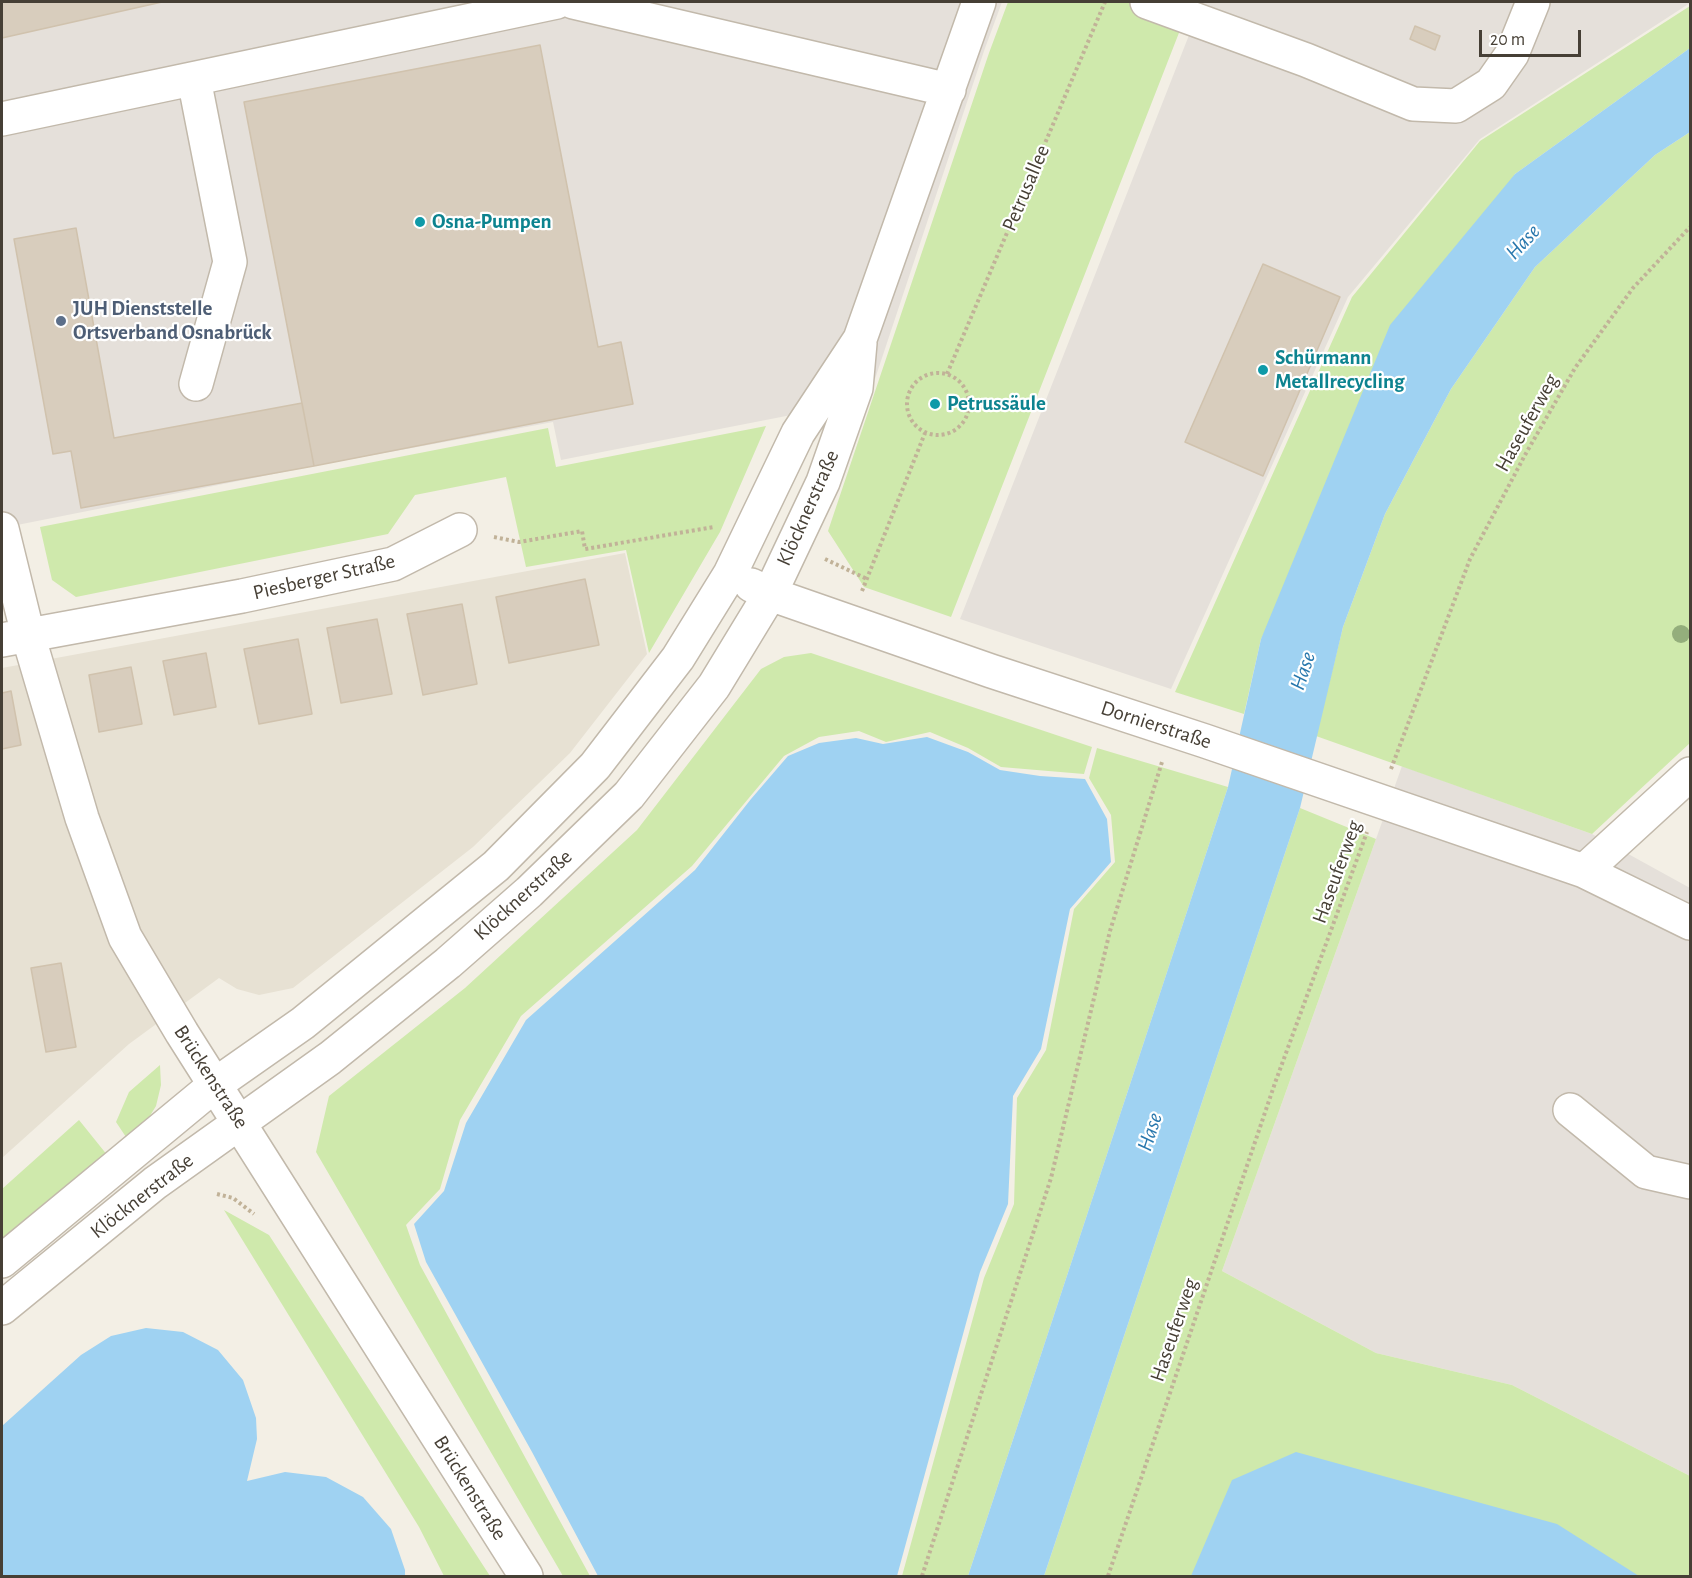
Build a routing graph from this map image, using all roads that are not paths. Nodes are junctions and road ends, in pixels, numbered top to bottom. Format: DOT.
graph roads {
  1 [pos="557,2"];
  2 [pos="573,2"];
  3 [pos="980,2"];
  4 [pos="1147,2"];
  5 [pos="1533,2"];
  6 [pos="194,79"];
  7 [pos="949,90"];
  8 [pos="2,119"];
  9 [pos="860,339"];
  10 [pos="196,384"];
  11 [pos="2,530"];
  12 [pos="460,530"];
  13 [pos="730,574"];
  14 [pos="770,594"];
  15 [pos="15,638"];
  16 [pos="1690,774"];
  17 [pos="1584,871"];
  18 [pos="1690,923"];
  19 [pos="216,1084"];
  20 [pos="1570,1110"];
  21 [pos="240,1122"];
  22 [pos="1690,1182"];
  23 [pos="2,1261"];
  24 [pos="2,1308"];
  25 [pos="526,1576"];
  1 -- 6 [label="street"];
  2 -- 7 [label="street"];
  3 -- 7 [label="street, Klöcknerstraße"];
  4 -- 5 [label="street"];
  6 -- 8 [label="street"];
  6 -- 10 [label="street"];
  7 -- 9 [label="street, Klöcknerstraße"];
  9 -- 13 [label="street, Klöcknerstraße"];
  9 -- 14 [label="street, Klöcknerstraße"];
  11 -- 15 [label="street, Brückenstraße"];
  12 -- 15 [label="street, Piesberger Straße"];
  13 -- 14 [label="street, Dornierstraße"];
  13 -- 19 [label="street, Klöcknerstraße"];
  14 -- 17 [label="street, Dornierstraße"];
  14 -- 21 [label="street, Klöcknerstraße"];
  15 -- 19 [label="street, Brückenstraße"];
  16 -- 17 [label="street"];
  17 -- 18 [label="street, Dornierstraße"];
  19 -- 21 [label="street, Brückenstraße"];
  19 -- 23 [label="street, Klöcknerstraße"];
  20 -- 22 [label="street"];
  21 -- 24 [label="street, Klöcknerstraße"];
  21 -- 25 [label="street, Brückenstraße"];
}
